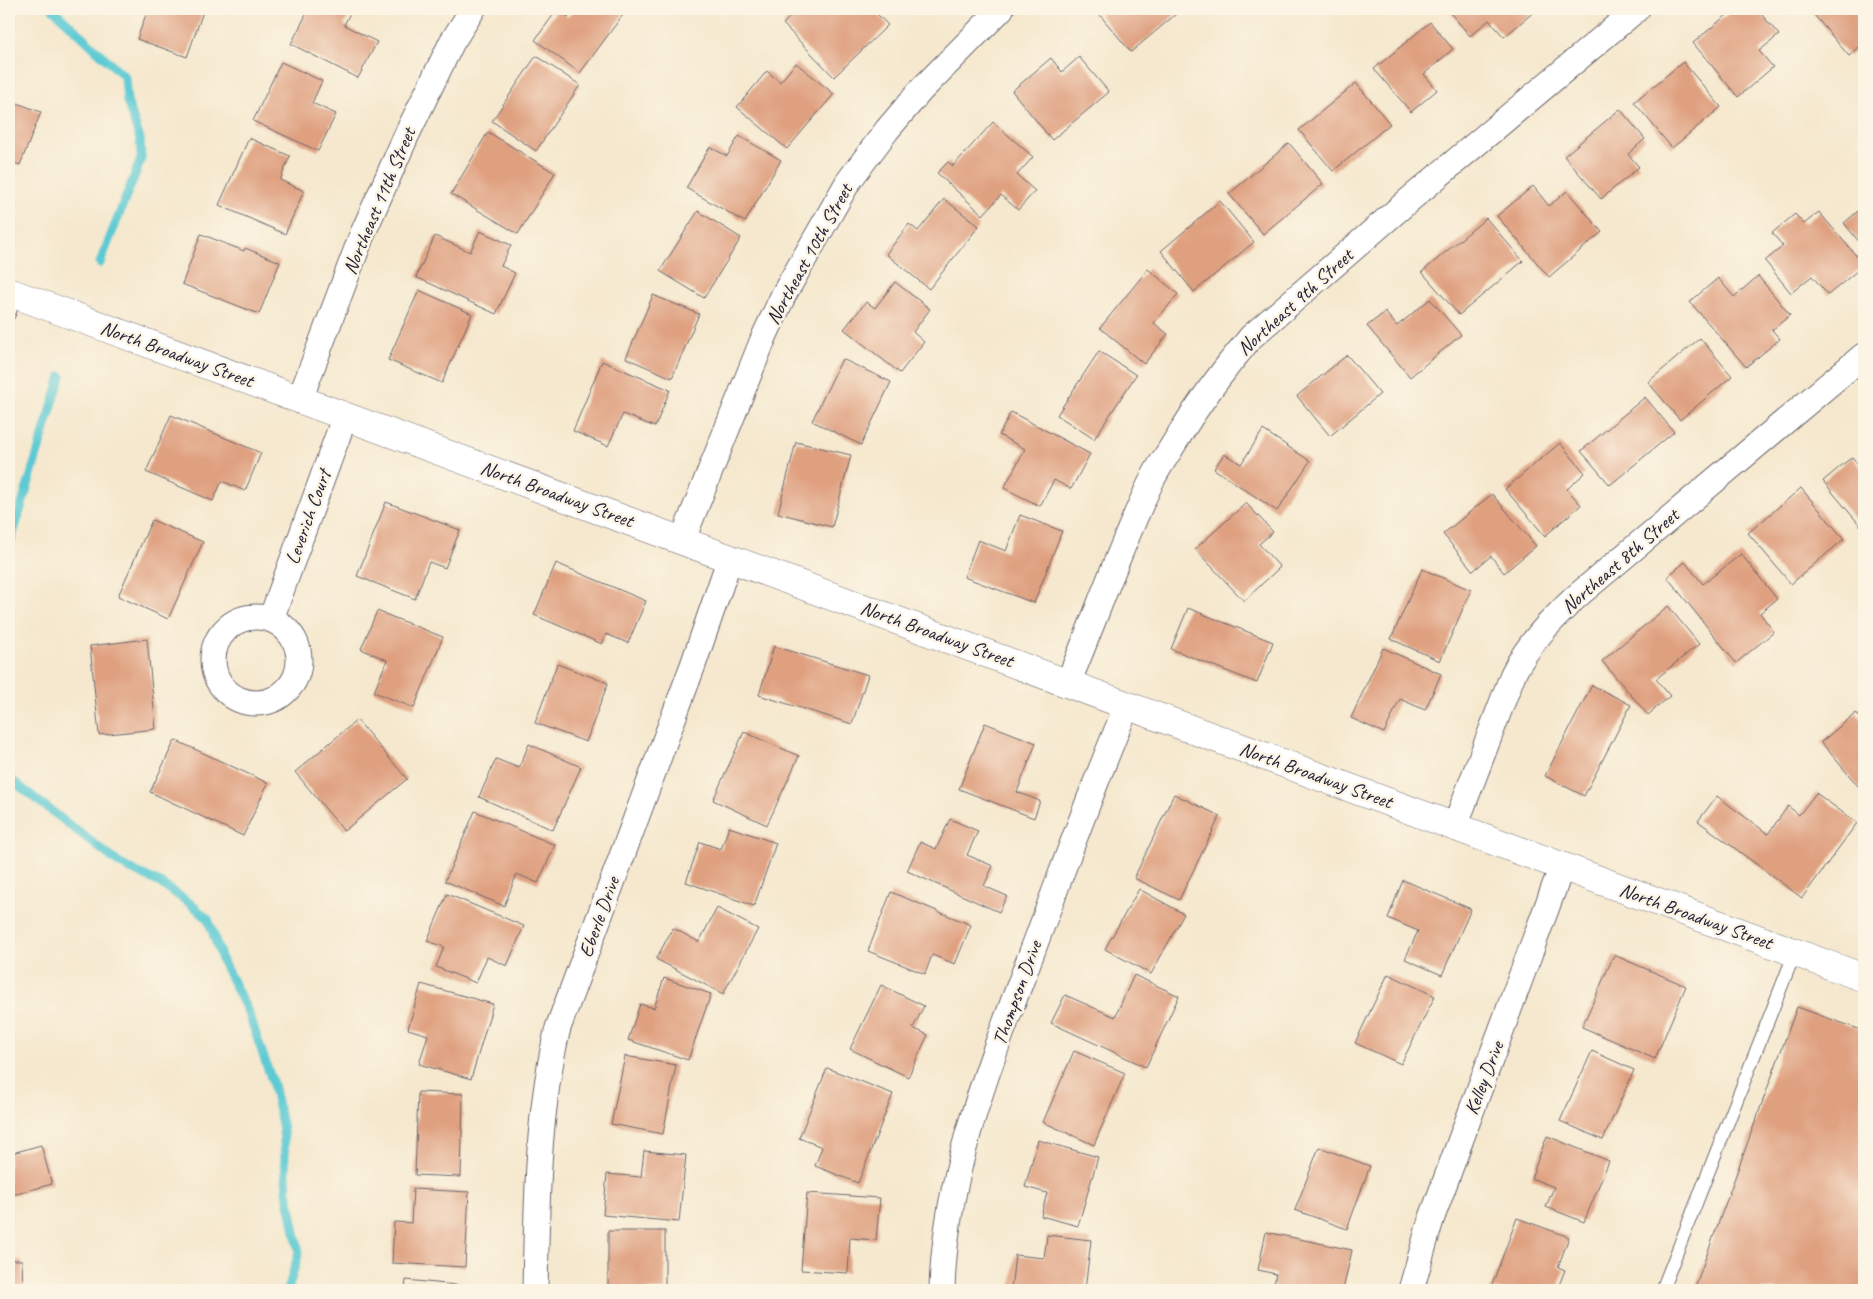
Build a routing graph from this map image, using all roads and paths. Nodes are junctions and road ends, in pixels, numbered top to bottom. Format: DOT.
graph roads {
  1 [pos="472,9"];
  2 [pos="1001,9"];
  3 [pos="1637,9"];
  4 [pos="11,300"];
  5 [pos="1864,355"];
  6 [pos="300,399"];
  7 [pos="345,416"];
  8 [pos="682,541"];
  9 [pos="730,558"];
  10 [pos="271,619"];
  11 [pos="1068,683"];
  12 [pos="1127,706"];
  13 [pos="1455,826"];
  14 [pos="1562,866"];
  15 [pos="1795,952"];
  16 [pos="1863,973"];
  17 [pos="535,1290"];
  18 [pos="942,1290"];
  19 [pos="1411,1290"];
  20 [pos="1662,1290"];
  1 -- 6 [label="street, Northeast 11th Street"];
  2 -- 8 [label="street, Northeast 10th Street"];
  3 -- 11 [label="street, Northeast 9th Street"];
  4 -- 6 [label="main road, North Broadway Street"];
  5 -- 13 [label="street, Northeast 8th Street"];
  6 -- 7 [label="main road, North Broadway Street"];
  7 -- 8 [label="main road, North Broadway Street"];
  7 -- 10 [label="street, Leverich Court"];
  8 -- 9 [label="main road, North Broadway Street"];
  9 -- 11 [label="main road, North Broadway Street"];
  9 -- 17 [label="street, Eberle Drive"];
  11 -- 12 [label="main road, North Broadway Street"];
  12 -- 13 [label="main road, North Broadway Street"];
  12 -- 18 [label="street, Thompson Drive"];
  13 -- 14 [label="main road, North Broadway Street"];
  14 -- 15 [label="main road, North Broadway Street"];
  14 -- 19 [label="street, Kelley Drive"];
  15 -- 16 [label="main road, North Broadway Street"];
  15 -- 20 [label="lane"];
}
